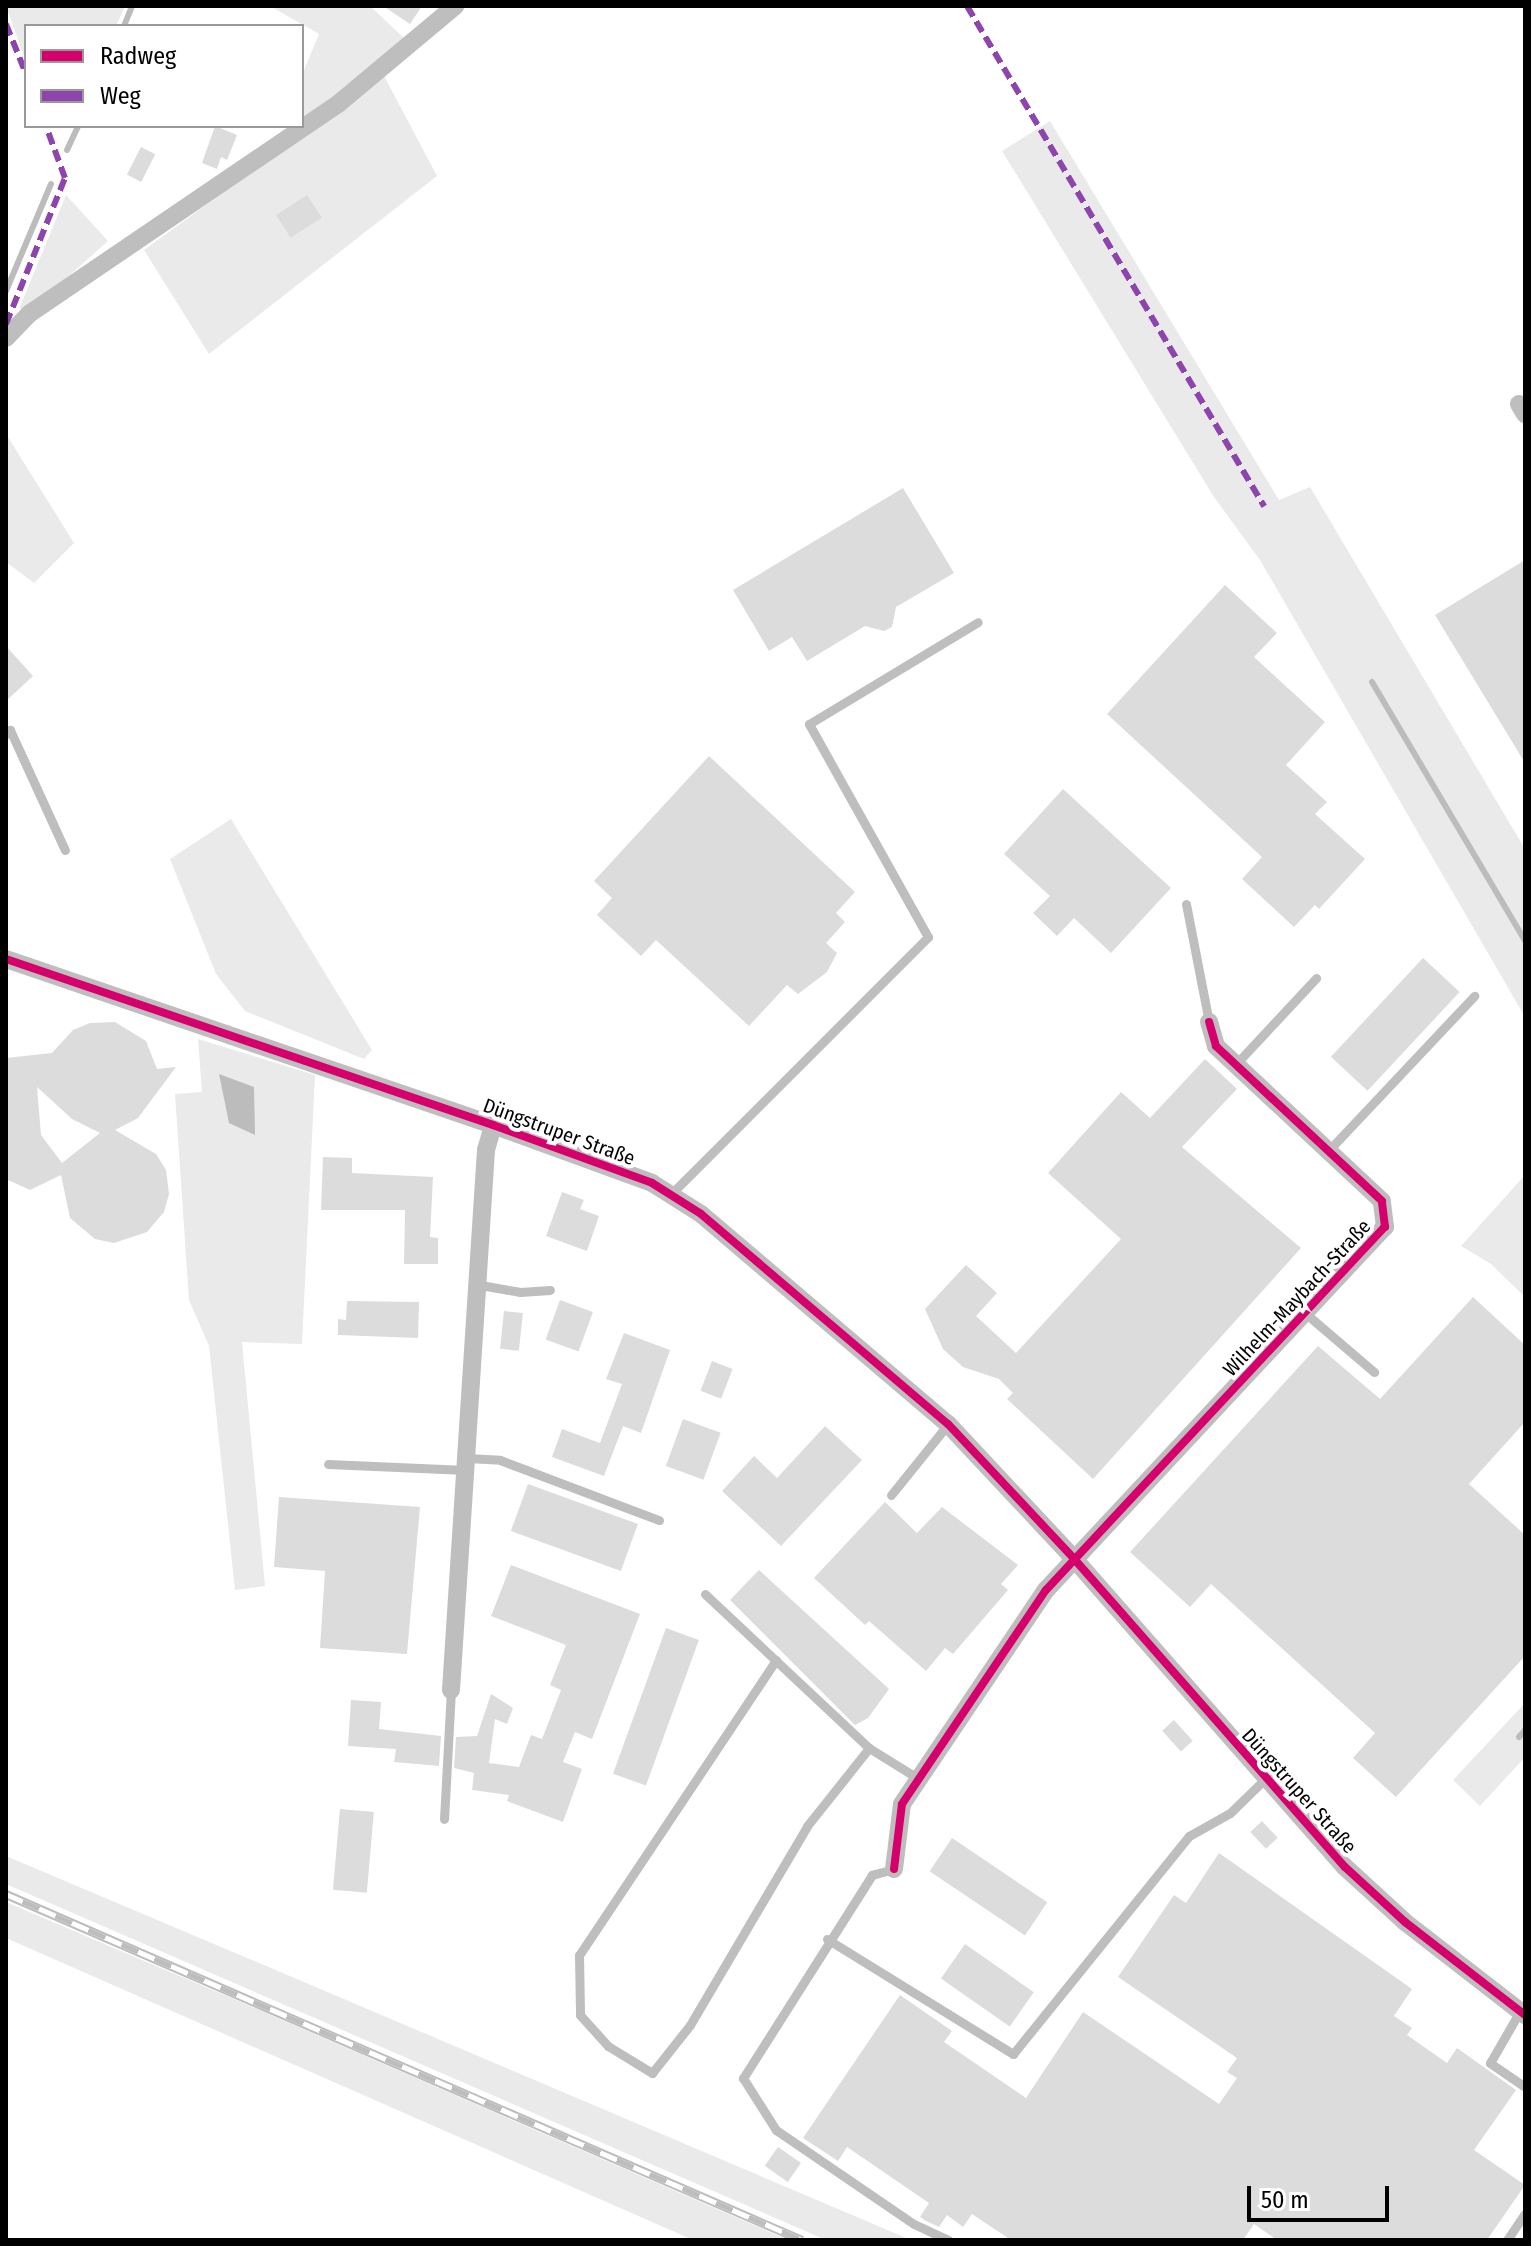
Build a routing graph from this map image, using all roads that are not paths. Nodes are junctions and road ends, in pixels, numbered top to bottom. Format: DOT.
graph roads {
  1 [pos="455,6"];
  2 [pos="304,127"];
  3 [pos="303,128"];
  4 [pos="6,338"];
  5 [pos="978,622"];
  6 [pos="6,734"];
  7 [pos="65,850"];
  8 [pos="1186,904"];
  9 [pos="6,959"];
  10 [pos="1316,978"];
  11 [pos="1474,996"];
  12 [pos="1209,1022"];
  13 [pos="1235,1065"];
  14 [pos="493,1125"];
  15 [pos="1329,1150"];
  16 [pos="670,1195"];
  17 [pos="480,1285"];
  18 [pos="550,1290"];
  19 [pos="1305,1313"];
  20 [pos="1374,1372"];
  21 [pos="948,1424"];
  22 [pos="328,1464"];
  23 [pos="467,1464"];
  24 [pos="891,1495"];
  25 [pos="659,1520"];
  26 [pos="1076,1561"];
  27 [pos="705,1594"];
  28 [pos="776,1660"];
  29 [pos="451,1690"];
  30 [pos="869,1748"];
  31 [pos="1266,1778"];
  32 [pos="919,1779"];
  33 [pos="444,1819"];
  34 [pos="894,1869"];
  35 [pos="827,1939"];
  36 [pos="1522,2013"];
  37 [pos="1525,2087"];
  38 [pos="1525,2213"];
  39 [pos="949,2240"];
  40 [pos="1507,2240"];
  1 -- 2 [label="street"];
  3 -- 4 [label="street"];
  5 -- 16 [label="lane"];
  6 -- 7 [label="lane"];
  8 -- 12 [label="lane"];
  9 -- 14 [label="street, Düngstruper Straße"];
  10 -- 13 [label="lane"];
  11 -- 15 [label="lane"];
  12 -- 13 [label="street, Wilhelm-Maybach-Straße"];
  13 -- 15 [label="street, Wilhelm-Maybach-Straße"];
  14 -- 16 [label="street, Düngstruper Straße"];
  14 -- 17 [label="street, Düngstruper Straße"];
  15 -- 19 [label="street, Wilhelm-Maybach-Straße"];
  16 -- 21 [label="street, Düngstruper Straße"];
  17 -- 18 [label="lane"];
  17 -- 23 [label="street, Düngstruper Straße"];
  19 -- 20 [label="lane"];
  19 -- 26 [label="street, Wilhelm-Maybach-Straße"];
  21 -- 24 [label="lane"];
  21 -- 26 [label="street, Düngstruper Straße"];
  22 -- 23 [label="lane"];
  23 -- 25 [label="lane"];
  23 -- 29 [label="street, Düngstruper Straße"];
  26 -- 31 [label="street, Düngstruper Straße"];
  26 -- 32 [label="street"];
  27 -- 28 [label="lane"];
  28 -- 30 [label="lane"];
  28 -- 30 [label="lane"];
  29 -- 33 [label="lane"];
  30 -- 32 [label="lane"];
  31 -- 35 [label="lane"];
  31 -- 36 [label="street, Düngstruper Straße"];
  32 -- 34 [label="street"];
  34 -- 35 [label="lane"];
  35 -- 39 [label="lane"];
  36 -- 37 [label="lane"];
  38 -- 40 [label="lane"];
}
